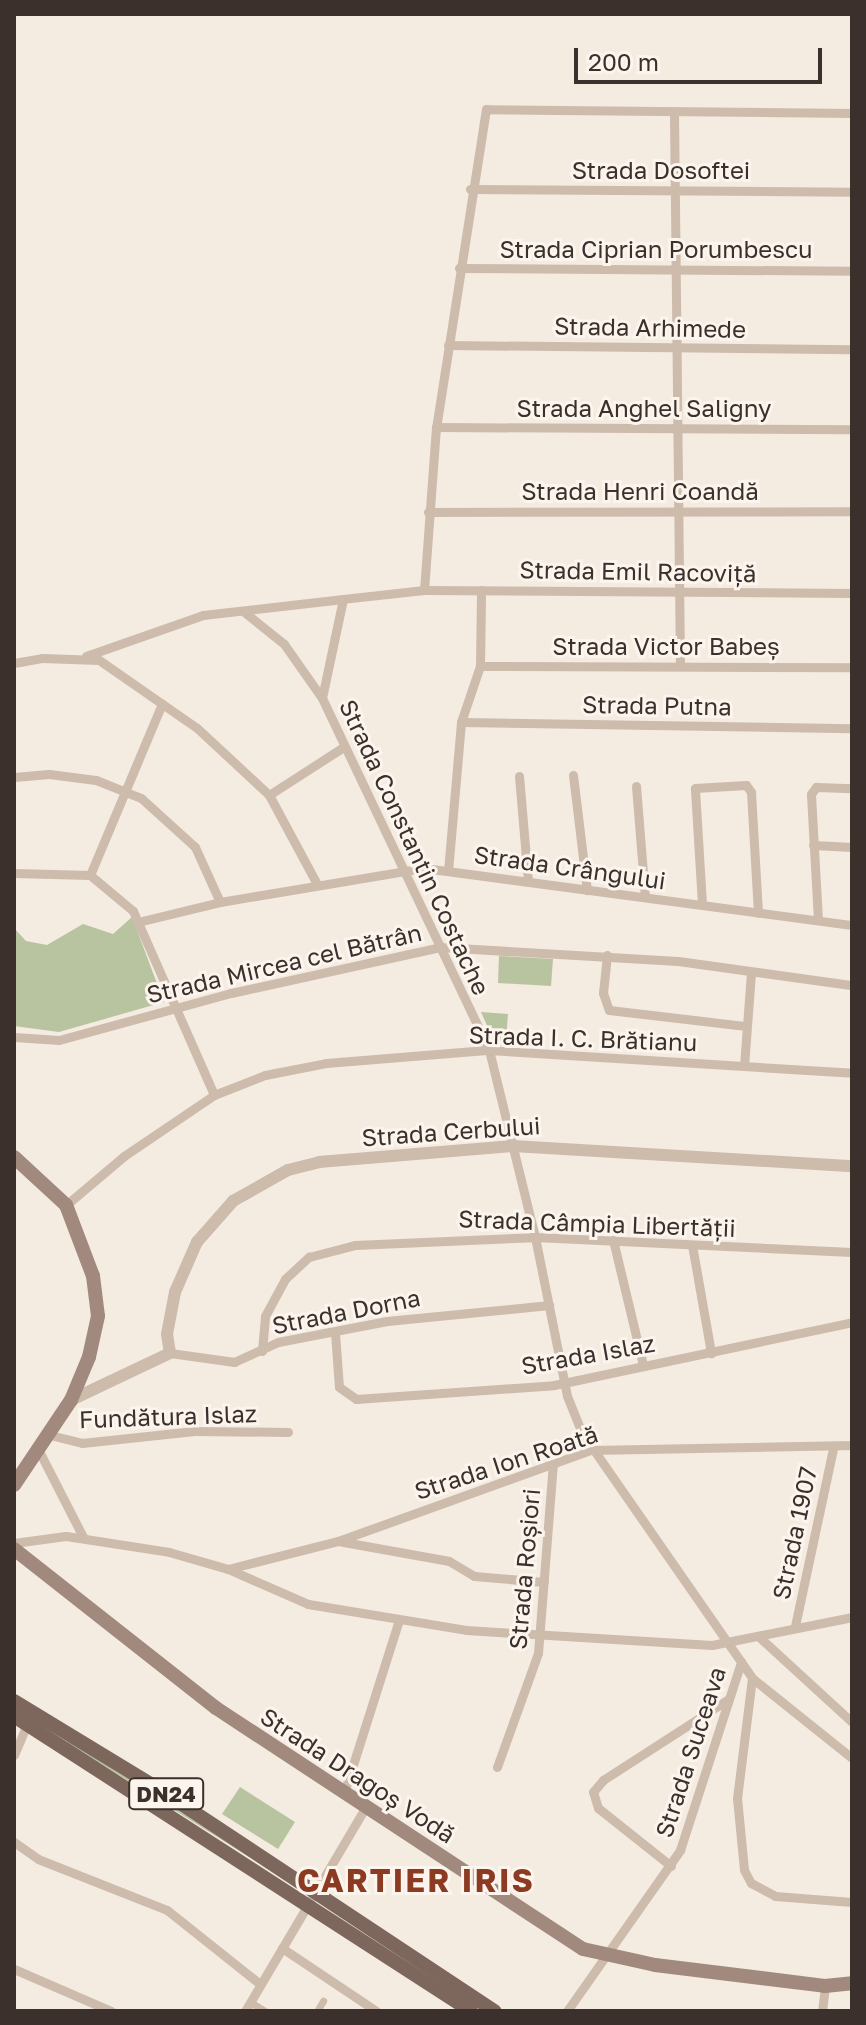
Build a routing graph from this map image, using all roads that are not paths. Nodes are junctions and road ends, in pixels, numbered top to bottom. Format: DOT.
graph roads {
  1 [pos="674,113"];
  2 [pos="852,113"];
  3 [pos="470,189"];
  4 [pos="673,190"];
  5 [pos="852,192"];
  6 [pos="459,268"];
  7 [pos="674,269"];
  8 [pos="852,271"];
  9 [pos="448,345"];
  10 [pos="675,346"];
  11 [pos="852,349"];
  12 [pos="436,427"];
  13 [pos="674,427"];
  14 [pos="852,429"];
  15 [pos="677,510"];
  16 [pos="852,511"];
  17 [pos="428,512"];
  18 [pos="424,590"];
  19 [pos="481,590"];
  20 [pos="679,591"];
  21 [pos="852,593"];
  22 [pos="343,599"];
  23 [pos="243,611"];
  24 [pos="85,657"];
  25 [pos="14,663"];
  26 [pos="480,666"];
  27 [pos="680,666"];
  28 [pos="852,667"];
  29 [pos="322,698"];
  30 [pos="162,704"];
  31 [pos="461,722"];
  32 [pos="852,728"];
  33 [pos="342,748"];
  34 [pos="573,775"];
  35 [pos="519,776"];
  36 [pos="14,777"];
  37 [pos="636,786"];
  38 [pos="852,788"];
  39 [pos="124,790"];
  40 [pos="269,795"];
  41 [pos="813,845"];
  42 [pos="852,847"];
  43 [pos="402,870"];
  44 [pos="448,871"];
  45 [pos="14,873"];
  46 [pos="90,875"];
  47 [pos="528,882"];
  48 [pos="317,884"];
  49 [pos="587,890"];
  50 [pos="645,897"];
  51 [pos="220,902"];
  52 [pos="702,904"];
  53 [pos="758,913"];
  54 [pos="818,920"];
  55 [pos="142,921"];
  56 [pos="852,925"];
  57 [pos="440,947"];
  58 [pos="607,955"];
  59 [pos="751,972"];
  60 [pos="852,985"];
  61 [pos="177,1011"];
  62 [pos="746,1026"];
  63 [pos="14,1037"];
  64 [pos="489,1050"];
  65 [pos="744,1066"];
  66 [pos="852,1073"];
  67 [pos="214,1095"];
  68 [pos="513,1146"];
  69 [pos="14,1157"];
  70 [pos="852,1166"];
  71 [pos="66,1205"];
  72 [pos="535,1237"];
  73 [pos="613,1240"];
  74 [pos="692,1245"];
  75 [pos="852,1252"];
  76 [pos="549,1305"];
  77 [pos="852,1322"];
  78 [pos="335,1333"];
  79 [pos="262,1351"];
  80 [pos="170,1353"];
  81 [pos="711,1353"];
  82 [pos="643,1365"];
  83 [pos="565,1382"];
  84 [pos="71,1400"];
  85 [pos="288,1432"];
  86 [pos="50,1435"];
  87 [pos="852,1445"];
  88 [pos="833,1448"];
  89 [pos="591,1450"];
  90 [pos="39,1451"];
  91 [pos="553,1464"];
  92 [pos="14,1485"];
  93 [pos="83,1537"];
  94 [pos="338,1541"];
  95 [pos="14,1543"];
  96 [pos="14,1549"];
  97 [pos="228,1569"];
  98 [pos="544,1582"];
  99 [pos="852,1617"];
  100 [pos="399,1620"];
  101 [pos="795,1626"];
  102 [pos="542,1633"];
  103 [pos="758,1636"];
  104 [pos="729,1643"];
  105 [pos="741,1662"];
  106 [pos="752,1678"];
  107 [pos="727,1700"];
  108 [pos="14,1701"];
  109 [pos="25,1717"];
  110 [pos="852,1722"];
  111 [pos="14,1755"];
  112 [pos="852,1758"];
  113 [pos="497,1767"];
  114 [pos="345,1790"];
  115 [pos="367,1805"];
  116 [pos="14,1842"];
  117 [pos="671,1866"];
  118 [pos="312,1897"];
  119 [pos="852,1902"];
  120 [pos="282,1948"];
  121 [pos="605,1957"];
  122 [pos="14,1969"];
  123 [pos="852,1983"];
  124 [pos="260,1984"];
  125 [pos="825,1986"];
  126 [pos="323,2001"];
  127 [pos="248,2006"];
  128 [pos="111,2011"];
  129 [pos="265,2011"];
  130 [pos="317,2011"];
  131 [pos="376,2011"];
  132 [pos="471,2011"];
  133 [pos="495,2011"];
  134 [pos="567,2011"];
  135 [pos="822,2011"];
  1 -- 2 [label="street"];
  1 -- 3 [label="street"];
  1 -- 4 [label="street"];
  3 -- 4 [label="street, Strada Dosoftei"];
  3 -- 6 [label="street"];
  4 -- 5 [label="street, Strada Dosoftei"];
  4 -- 7 [label="street"];
  6 -- 7 [label="street, Strada Ciprian Porumbescu"];
  6 -- 9 [label="street"];
  7 -- 8 [label="street, Strada Ciprian Porumbescu"];
  7 -- 10 [label="street"];
  9 -- 10 [label="street, Strada Arhimede"];
  9 -- 12 [label="street"];
  10 -- 11 [label="street, Strada Arhimede"];
  10 -- 13 [label="street"];
  12 -- 13 [label="street, Strada Anghel Saligny"];
  12 -- 17 [label="street"];
  13 -- 14 [label="street, Strada Anghel Saligny"];
  13 -- 15 [label="street"];
  15 -- 16 [label="street, Strada Henri Coandă"];
  15 -- 17 [label="street, Strada Henri Coandă"];
  15 -- 20 [label="street"];
  17 -- 18 [label="street"];
  18 -- 19 [label="street, Strada Emil Racoviță"];
  18 -- 22 [label="street"];
  19 -- 20 [label="street, Strada Emil Racoviță"];
  19 -- 26 [label="street"];
  20 -- 21 [label="street, Strada Emil Racoviță"];
  20 -- 27 [label="street"];
  22 -- 23 [label="street"];
  22 -- 29 [label="street, Strada Constantin Costache"];
  23 -- 24 [label="street"];
  23 -- 29 [label="street"];
  24 -- 25 [label="street"];
  24 -- 30 [label="street"];
  26 -- 27 [label="street, Strada Victor Babeș"];
  26 -- 31 [label="street"];
  27 -- 28 [label="street, Strada Victor Babeș"];
  29 -- 33 [label="street, Strada Constantin Costache"];
  30 -- 39 [label="street"];
  30 -- 40 [label="street"];
  31 -- 32 [label="street, Strada Putna"];
  31 -- 44 [label="street"];
  33 -- 40 [label="street"];
  33 -- 43 [label="street, Strada Constantin Costache"];
  34 -- 49 [label="street"];
  35 -- 47 [label="street"];
  36 -- 39 [label="street"];
  37 -- 50 [label="street"];
  38 -- 41 [label="street"];
  39 -- 46 [label="street"];
  39 -- 51 [label="street"];
  40 -- 48 [label="street"];
  41 -- 42 [label="street"];
  41 -- 54 [label="street"];
  43 -- 44 [label="street, Strada Crângului"];
  43 -- 48 [label="street, Strada Crângului"];
  43 -- 57 [label="street, Strada Constantin Costache"];
  44 -- 47 [label="street, Strada Crângului"];
  45 -- 46 [label="street"];
  46 -- 55 [label="street"];
  47 -- 49 [label="street, Strada Crângului"];
  48 -- 51 [label="street, Strada Crângului"];
  49 -- 50 [label="street, Strada Crângului"];
  50 -- 52 [label="street, Strada Crângului"];
  51 -- 55 [label="street, Strada Crângului"];
  52 -- 53 [label="street, Strada Crângului"];
  52 -- 53 [label="street"];
  53 -- 54 [label="street, Strada Crângului"];
  54 -- 56 [label="street, Strada Crângului"];
  55 -- 61 [label="street"];
  57 -- 58 [label="street, Strada Mircea cel Bătrân"];
  57 -- 61 [label="street, Strada Mircea cel Bătrân"];
  57 -- 64 [label="street, Strada Constantin Costache"];
  58 -- 59 [label="street, Strada Mircea cel Bătrân"];
  58 -- 62 [label="street"];
  59 -- 60 [label="street, Strada Mircea cel Bătrân"];
  59 -- 62 [label="street"];
  61 -- 63 [label="street, Strada Mircea cel Bătrân"];
  61 -- 67 [label="street"];
  62 -- 65 [label="street"];
  64 -- 65 [label="street, Strada I. C. Brătianu"];
  64 -- 67 [label="street, Strada I. C. Brătianu"];
  64 -- 68 [label="street, Strada Constantin Costache"];
  65 -- 66 [label="street, Strada I. C. Brătianu"];
  67 -- 71 [label="street, Strada I. C. Brătianu"];
  68 -- 70 [label="street, Strada Cerbului"];
  68 -- 72 [label="street, Strada Constantin Costache"];
  68 -- 80 [label="street, Strada Cerbului"];
  69 -- 71 [label="main road"];
  71 -- 84 [label="main road"];
  72 -- 73 [label="street, Strada Câmpia Libertății"];
  72 -- 76 [label="street, Strada Constantin Costache"];
  72 -- 79 [label="street, Strada Câmpia Libertății"];
  73 -- 74 [label="street, Strada Câmpia Libertății"];
  73 -- 82 [label="street"];
  74 -- 75 [label="street, Strada Câmpia Libertății"];
  74 -- 81 [label="street"];
  76 -- 78 [label="street, Strada Dorna"];
  76 -- 83 [label="street, Strada Constantin Costache"];
  77 -- 81 [label="street, Strada Islaz"];
  78 -- 79 [label="street, Strada Dorna"];
  78 -- 83 [label="street, Strada Islaz"];
  79 -- 80 [label="street, Strada Dorna"];
  80 -- 84 [label="street"];
  81 -- 82 [label="street, Strada Islaz"];
  82 -- 83 [label="street, Strada Islaz"];
  83 -- 89 [label="street, Strada Constantin Costache"];
  84 -- 86 [label="main road"];
  85 -- 86 [label="street, Fundătura Islaz"];
  86 -- 90 [label="main road"];
  87 -- 88 [label="street, Strada Ion Roată"];
  88 -- 89 [label="street, Strada Ion Roată"];
  88 -- 101 [label="street, Strada 1907"];
  89 -- 91 [label="street, Strada Ion Roată"];
  89 -- 104 [label="street, Strada Constantin Costache"];
  90 -- 92 [label="main road"];
  90 -- 93 [label="street"];
  91 -- 94 [label="street, Strada Ion Roată"];
  91 -- 98 [label="street, Strada Roșiori"];
  93 -- 95 [label="street"];
  93 -- 97 [label="street"];
  94 -- 97 [label="street, Strada Ion Roată"];
  94 -- 98 [label="street"];
  96 -- 114 [label="main road, Strada Dragoș Vodă"];
  97 -- 100 [label="street"];
  98 -- 102 [label="street, Strada Roșiori"];
  99 -- 101 [label="street"];
  100 -- 102 [label="street"];
  100 -- 114 [label="street"];
  101 -- 103 [label="street"];
  102 -- 104 [label="street"];
  102 -- 113 [label="street, Strada Roșiori"];
  103 -- 104 [label="street"];
  103 -- 110 [label="street"];
  104 -- 105 [label="street, Strada Constantin Costache"];
  105 -- 106 [label="street, Strada Constantin Costache"];
  105 -- 107 [label="street, Strada Suceava"];
  106 -- 112 [label="street, Strada Constantin Costache"];
  106 -- 119 [label="street"];
  107 -- 117 [label="street, Strada Suceava"];
  107 -- 117 [label="street"];
  108 -- 109 [label="main road, DN24"];
  109 -- 111 [label="street"];
  109 -- 118 [label="main road, DN24"];
  114 -- 115 [label="main road, Strada Dragoș Vodă"];
  115 -- 118 [label="street"];
  115 -- 121 [label="main road, Strada Dragoș Vodă"];
  116 -- 124 [label="street"];
  117 -- 121 [label="street, Strada Suceava"];
  118 -- 120 [label="street"];
  118 -- 132 [label="main road, DN24"];
  118 -- 133 [label="main road, DN24"];
  120 -- 124 [label="street"];
  120 -- 131 [label="street"];
  121 -- 125 [label="main road, Strada Dragoș Vodă"];
  121 -- 134 [label="street, Strada Suceava"];
  122 -- 128 [label="street"];
  123 -- 125 [label="main road, Strada Dragoș Vodă"];
  124 -- 127 [label="street"];
  125 -- 135 [label="street"];
  126 -- 130 [label="street"];
  127 -- 129 [label="street"];
}
